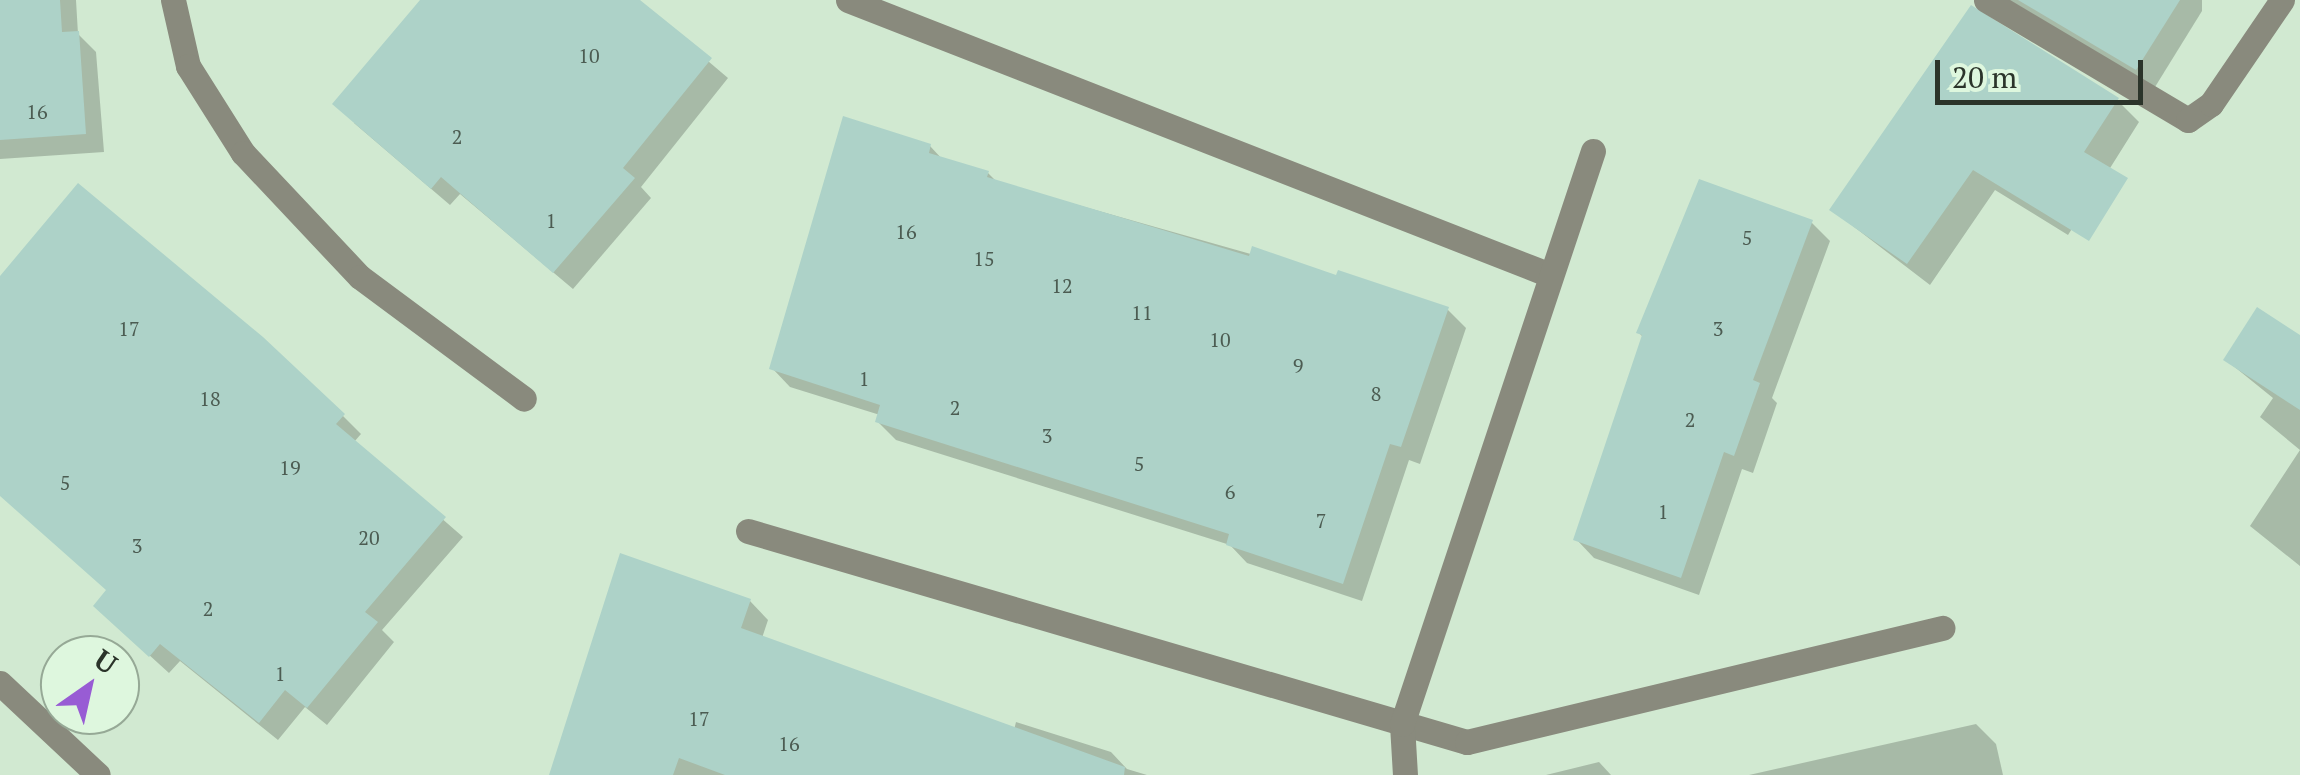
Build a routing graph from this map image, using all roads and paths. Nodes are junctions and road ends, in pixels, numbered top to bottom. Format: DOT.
graph roads {
  1 [pos="173,0"];
  2 [pos="848,0"];
  3 [pos="1986,0"];
  4 [pos="2282,0"];
  5 [pos="1593,151"];
  6 [pos="1550,276"];
  7 [pos="524,399"];
  8 [pos="748,530"];
  9 [pos="1943,628"];
  10 [pos="0,683"];
  11 [pos="1402,724"];
  12 [pos="98,775"];
  13 [pos="1404,775"];
  1 -- 7 [label="street"];
  2 -- 6 [label="street"];
  3 -- 4 [label="street"];
  5 -- 6 [label="street"];
  6 -- 11 [label="street"];
  8 -- 11 [label="street"];
  9 -- 11 [label="street"];
  10 -- 12 [label="street"];
  11 -- 13 [label="street"];
}
